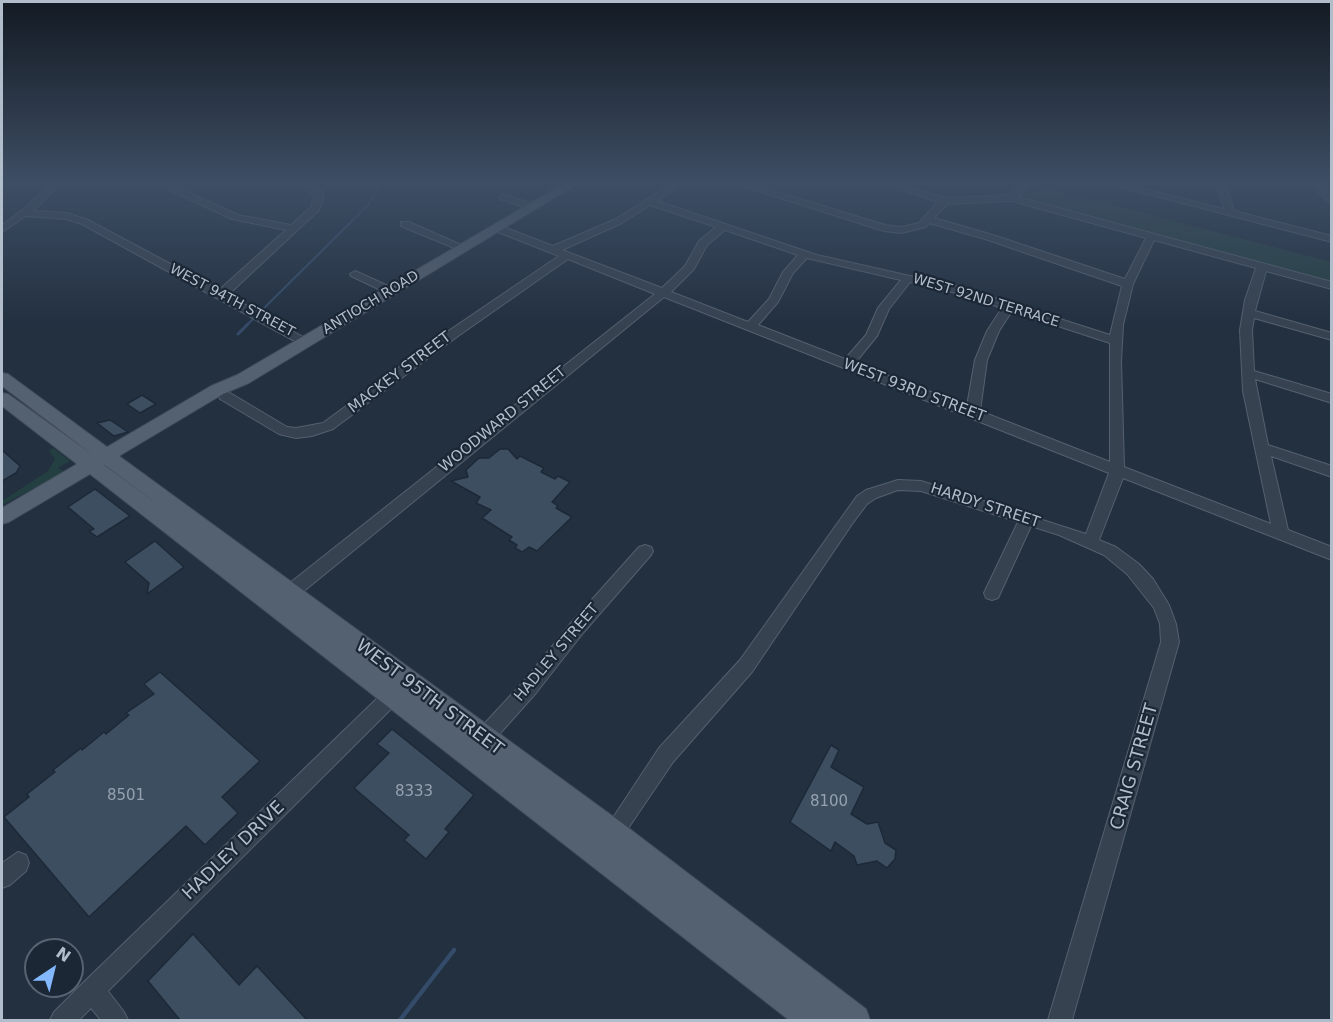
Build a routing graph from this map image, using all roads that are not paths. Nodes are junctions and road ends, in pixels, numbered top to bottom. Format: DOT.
graph roads {
  1 [pos="102,232"];
  2 [pos="291,232"];
  3 [pos="424,232"];
  4 [pos="491,232"];
  5 [pos="506,232"];
  6 [pos="599,232"];
  7 [pos="717,232"];
  8 [pos="737,232"];
  9 [pos="966,232"];
  10 [pos="1132,232"];
  11 [pos="1303,232"];
  12 [pos="1151,237"];
  13 [pos="1332,239"];
  14 [pos="463,248"];
  15 [pos="553,250"];
  16 [pos="805,254"];
  17 [pos="566,256"];
  18 [pos="1262,267"];
  19 [pos="355,274"];
  20 [pos="908,278"];
  21 [pos="1128,284"];
  22 [pos="1332,286"];
  23 [pos="391,291"];
  24 [pos="662,293"];
  25 [pos="221,295"];
  26 [pos="1009,306"];
  27 [pos="1249,313"];
  28 [pos="750,327"];
  29 [pos="1332,338"];
  30 [pos="1116,341"];
  31 [pos="306,342"];
  32 [pos="847,365"];
  33 [pos="1248,373"];
  34 [pos="2,378"];
  35 [pos="243,379"];
  36 [pos="225,396"];
  37 [pos="2,398"];
  38 [pos="1332,399"];
  39 [pos="973,413"];
  40 [pos="1262,448"];
  41 [pos="102,464"];
  42 [pos="1117,470"];
  43 [pos="1332,472"];
  44 [pos="2,517"];
  45 [pos="1027,519"];
  46 [pos="2,530"];
  47 [pos="1281,534"];
  48 [pos="1090,543"];
  49 [pos="645,551"];
  50 [pos="1332,554"];
  51 [pos="992,593"];
  52 [pos="283,598"];
  53 [pos="399,689"];
  54 [pos="476,747"];
  55 [pos="605,844"];
  56 [pos="92,990"];
  57 [pos="62,1020"];
  58 [pos="116,1020"];
  59 [pos="813,1020"];
  60 [pos="855,1020"];
  61 [pos="1060,1020"];
  1 -- 25 [label="street, WEST 94TH STREET"];
  2 -- 25 [label="street"];
  3 -- 14 [label="street"];
  4 -- 14 [label="main road, ANTIOCH ROAD"];
  5 -- 15 [label="street, WEST 93RD STREET"];
  6 -- 15 [label="street"];
  7 -- 24 [label="street, WOODWARD STREET"];
  8 -- 16 [label="street, WEST 92ND TERRACE"];
  9 -- 21 [label="street"];
  10 -- 12 [label="street"];
  11 -- 13 [label="street"];
  12 -- 18 [label="street"];
  12 -- 21 [label="street"];
  14 -- 23 [label="main road, ANTIOCH ROAD"];
  15 -- 17 [label="street, WEST 93RD STREET"];
  16 -- 20 [label="street, WEST 92ND TERRACE"];
  16 -- 28 [label="street"];
  17 -- 24 [label="street, WEST 93RD STREET"];
  17 -- 36 [label="street, MACKEY STREET"];
  18 -- 22 [label="street"];
  18 -- 27 [label="street"];
  19 -- 23 [label="street"];
  20 -- 26 [label="street, WEST 92ND TERRACE"];
  20 -- 32 [label="street"];
  21 -- 30 [label="street"];
  23 -- 31 [label="main road, ANTIOCH ROAD"];
  24 -- 28 [label="street, WEST 93RD STREET"];
  24 -- 52 [label="street, WOODWARD STREET"];
  25 -- 31 [label="street, WEST 94TH STREET"];
  26 -- 30 [label="street, WEST 92ND TERRACE"];
  26 -- 39 [label="street"];
  27 -- 29 [label="street"];
  27 -- 33 [label="street"];
  28 -- 32 [label="street, WEST 93RD STREET"];
  30 -- 42 [label="street"];
  31 -- 35 [label="main road, ANTIOCH ROAD"];
  32 -- 39 [label="street, WEST 93RD STREET"];
  33 -- 38 [label="street"];
  33 -- 40 [label="street"];
  34 -- 41 [label="main road, WEST 95TH STREET"];
  35 -- 36 [label="main road, ANTIOCH ROAD"];
  35 -- 41 [label="main road, ANTIOCH ROAD"];
  36 -- 41 [label="main road, ANTIOCH ROAD"];
  37 -- 41 [label="main road, WEST 95TH STREET"];
  39 -- 42 [label="street, WEST 93RD STREET"];
  40 -- 43 [label="street"];
  40 -- 47 [label="street"];
  41 -- 44 [label="main road, ANTIOCH ROAD"];
  41 -- 46 [label="main road, ANTIOCH ROAD"];
  41 -- 52 [label="main road, WEST 95TH STREET"];
  42 -- 47 [label="street, WEST 93RD STREET"];
  42 -- 48 [label="street"];
  45 -- 48 [label="street, HARDY STREET"];
  45 -- 51 [label="street"];
  45 -- 55 [label="street, HARDY STREET"];
  47 -- 50 [label="street, WEST 93RD STREET"];
  48 -- 61 [label="street, CRAIG STREET"];
  49 -- 54 [label="street, HADLEY STREET"];
  52 -- 53 [label="main road, WEST 95TH STREET"];
  53 -- 54 [label="main road, WEST 95TH STREET"];
  53 -- 56 [label="street, HADLEY DRIVE"];
  54 -- 55 [label="main road, WEST 95TH STREET"];
  55 -- 59 [label="main road, WEST 95TH STREET"];
  55 -- 60 [label="main road, WEST 95TH STREET"];
  56 -- 57 [label="street, HADLEY DRIVE"];
  56 -- 58 [label="street"];
}
